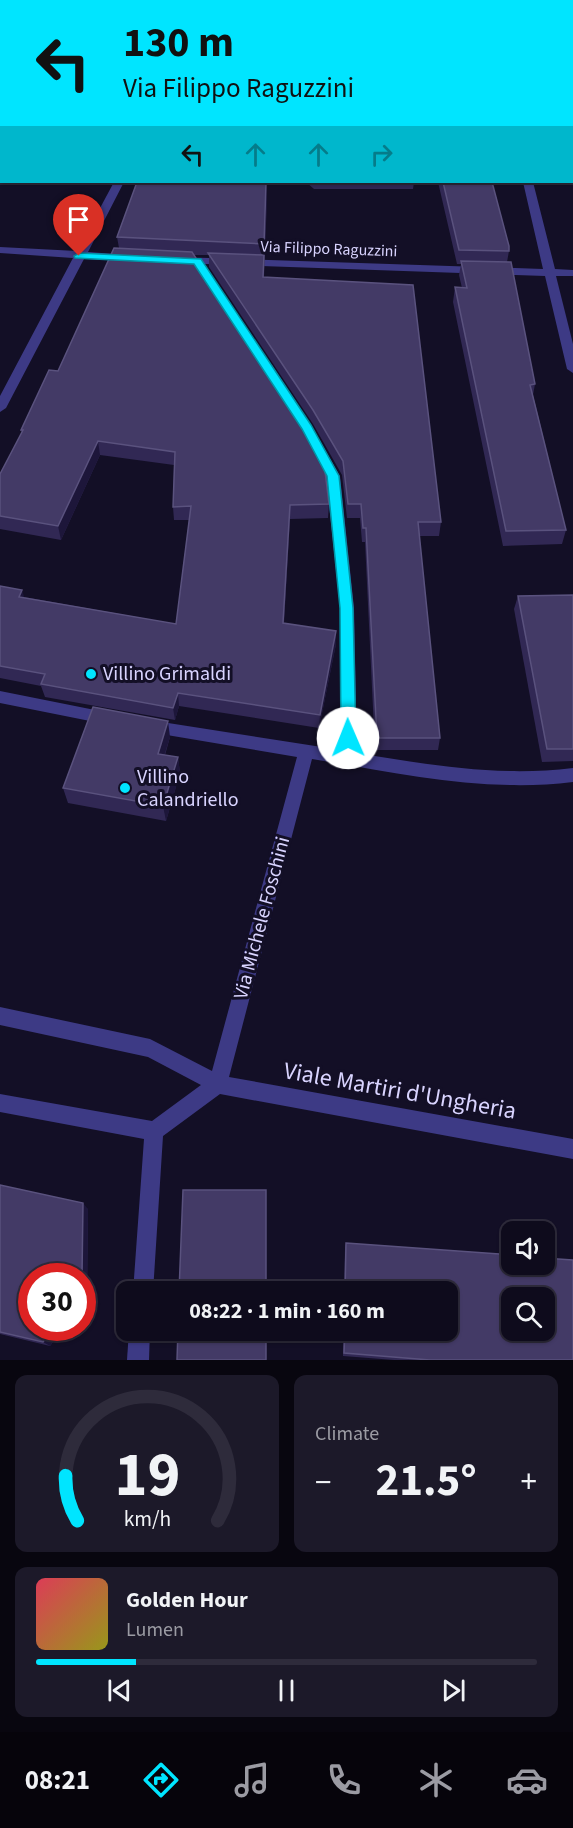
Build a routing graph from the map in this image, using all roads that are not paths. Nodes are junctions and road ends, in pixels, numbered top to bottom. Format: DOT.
graph roads {
  1 [pos="118,183"];
  2 [pos="528,183"];
  3 [pos="0,250"];
  4 [pos="79,256"];
  5 [pos="138,258"];
  6 [pos="162,260"];
  7 [pos="550,273"];
  8 [pos="573,273"];
  9 [pos="262,359"];
  10 [pos="573,369"];
  11 [pos="0,408"];
  12 [pos="0,697"];
  13 [pos="306,753"];
  14 [pos="349,760"];
  15 [pos="573,775"];
  16 [pos="0,1016"];
  17 [pos="218,1084"];
  18 [pos="0,1103"];
  19 [pos="154,1131"];
  20 [pos="573,1149"];
  21 [pos="144,1281"];
  22 [pos="139,1341"];
  23 [pos="138,1360"];
  1 -- 4 [label="street"];
  2 -- 7 [label="street"];
  3 -- 4 [label="street"];
  4 -- 5 [label="street"];
  4 -- 11 [label="street"];
  6 -- 7 [label="street, Via Filippo Raguzzini"];
  7 -- 8 [label="street, Via Filippo Raguzzini"];
  7 -- 10 [label="street"];
  9 -- 14 [label="street"];
  12 -- 13 [label="street"];
  13 -- 14 [label="street"];
  13 -- 17 [label="street, Via Michele Foschini"];
  14 -- 15 [label="street"];
  16 -- 17 [label="street, Viale Martiri d'Ungheria"];
  17 -- 19 [label="street"];
  17 -- 20 [label="street, Viale Martiri d'Ungheria"];
  18 -- 19 [label="street"];
  19 -- 21 [label="street"];
  22 -- 23 [label="street"];
}
